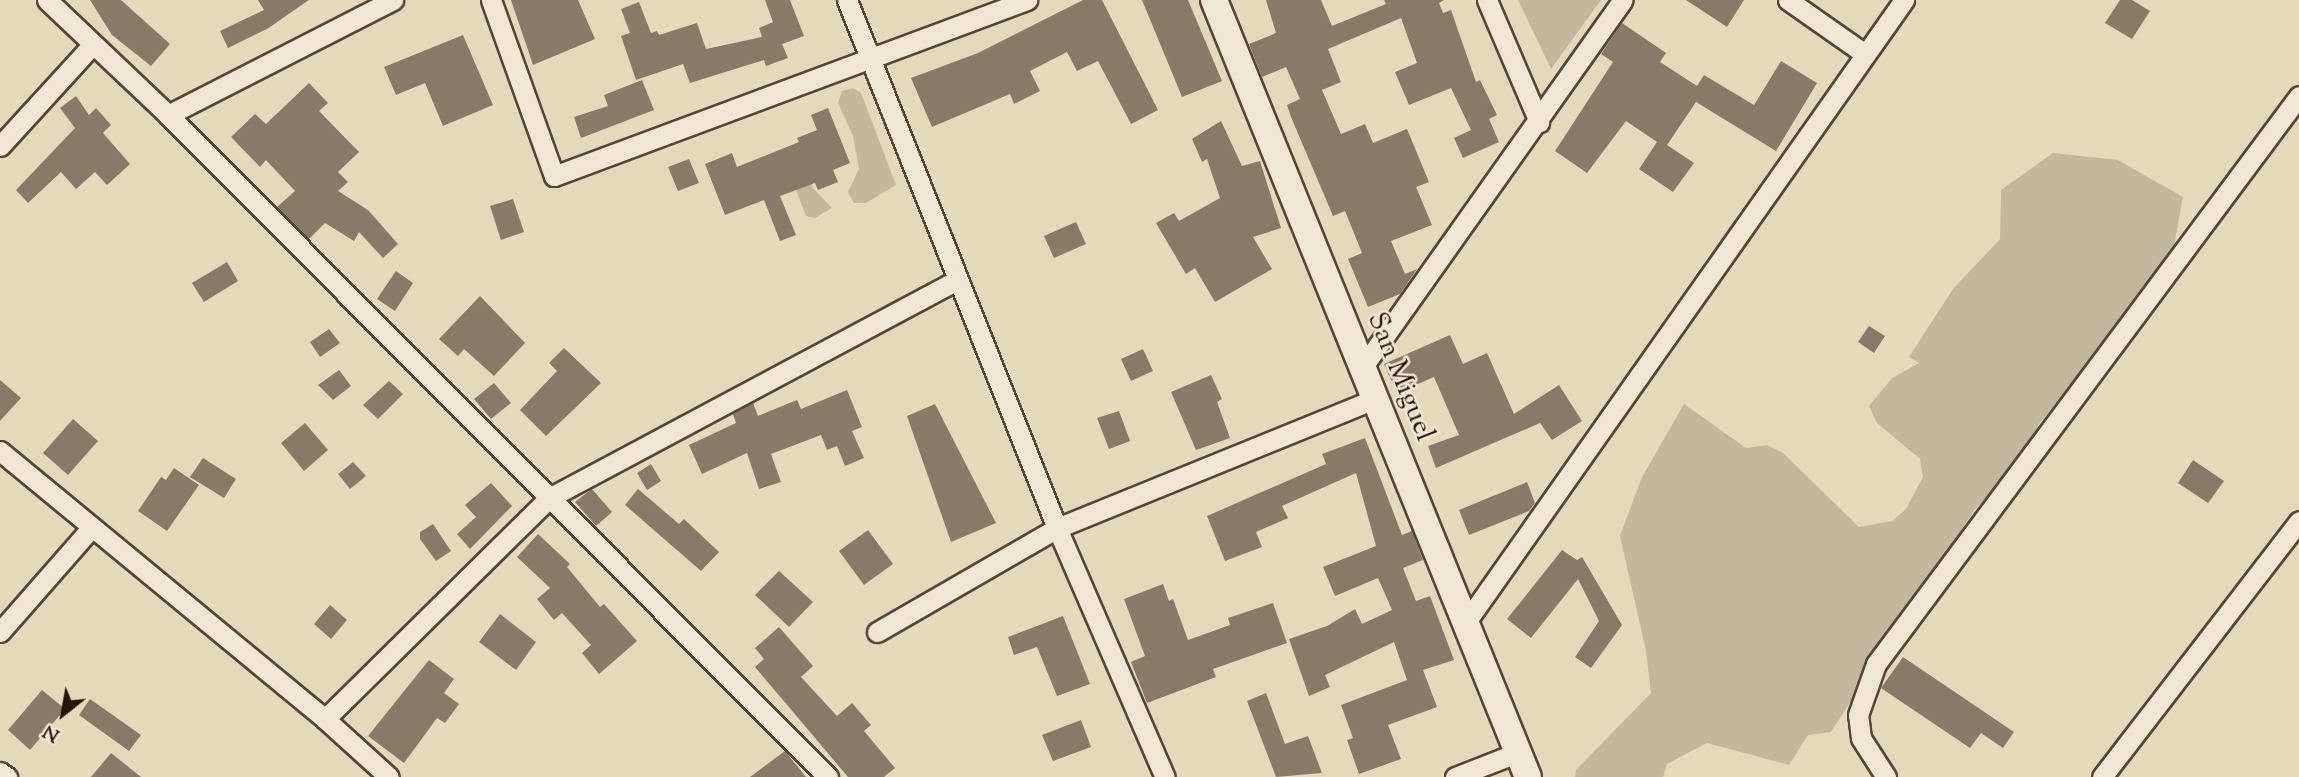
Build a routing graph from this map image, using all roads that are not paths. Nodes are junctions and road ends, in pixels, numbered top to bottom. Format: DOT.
graph roads {
  1 [pos="47,0"];
  2 [pos="393,0"];
  3 [pos="491,0"];
  4 [pos="847,0"];
  5 [pos="1027,0"];
  6 [pos="1214,0"];
  7 [pos="1487,0"];
  8 [pos="1623,0"];
  9 [pos="1788,0"];
  10 [pos="1904,0"];
  11 [pos="93,44"];
  12 [pos="1865,54"];
  13 [pos="871,60"];
  14 [pos="2299,96"];
  15 [pos="168,115"];
  16 [pos="1539,122"];
  17 [pos="0,146"];
  18 [pos="957,280"];
  19 [pos="1362,368"];
  20 [pos="1374,399"];
  21 [pos="0,451"];
  22 [pos="549,499"];
  23 [pos="2299,521"];
  24 [pos="90,528"];
  25 [pos="1057,528"];
  26 [pos="1466,622"];
  27 [pos="0,632"];
  28 [pos="877,632"];
  29 [pos="325,719"];
  30 [pos="1518,752"];
  31 [pos="0,772"];
  32 [pos="6,777"];
  33 [pos="389,777"];
  34 [pos="828,777"];
  35 [pos="1165,777"];
  36 [pos="1455,777"];
  37 [pos="1528,777"];
  38 [pos="1886,777"];
  39 [pos="2102,777"];
  1 -- 11 [label="street"];
  2 -- 15 [label="street"];
  3 -- 13 [label="street"];
  4 -- 13 [label="street"];
  5 -- 13 [label="street"];
  6 -- 19 [label="street, San Miguel"];
  7 -- 16 [label="street"];
  8 -- 16 [label="street"];
  9 -- 12 [label="street"];
  10 -- 12 [label="street"];
  11 -- 15 [label="street"];
  11 -- 17 [label="street"];
  12 -- 26 [label="street"];
  13 -- 18 [label="street"];
  14 -- 38 [label="street"];
  15 -- 22 [label="street"];
  16 -- 19 [label="street"];
  18 -- 22 [label="street"];
  18 -- 25 [label="street"];
  19 -- 20 [label="street, San Miguel"];
  20 -- 25 [label="street"];
  20 -- 26 [label="street, San Miguel"];
  21 -- 24 [label="street"];
  22 -- 29 [label="street"];
  22 -- 34 [label="street"];
  23 -- 39 [label="street"];
  24 -- 27 [label="street"];
  24 -- 29 [label="street"];
  25 -- 28 [label="street"];
  25 -- 35 [label="street"];
  26 -- 30 [label="street, San Miguel"];
  29 -- 33 [label="street"];
  30 -- 36 [label="street"];
  30 -- 37 [label="street, San Miguel"];
  31 -- 32 [label="street"];
}
